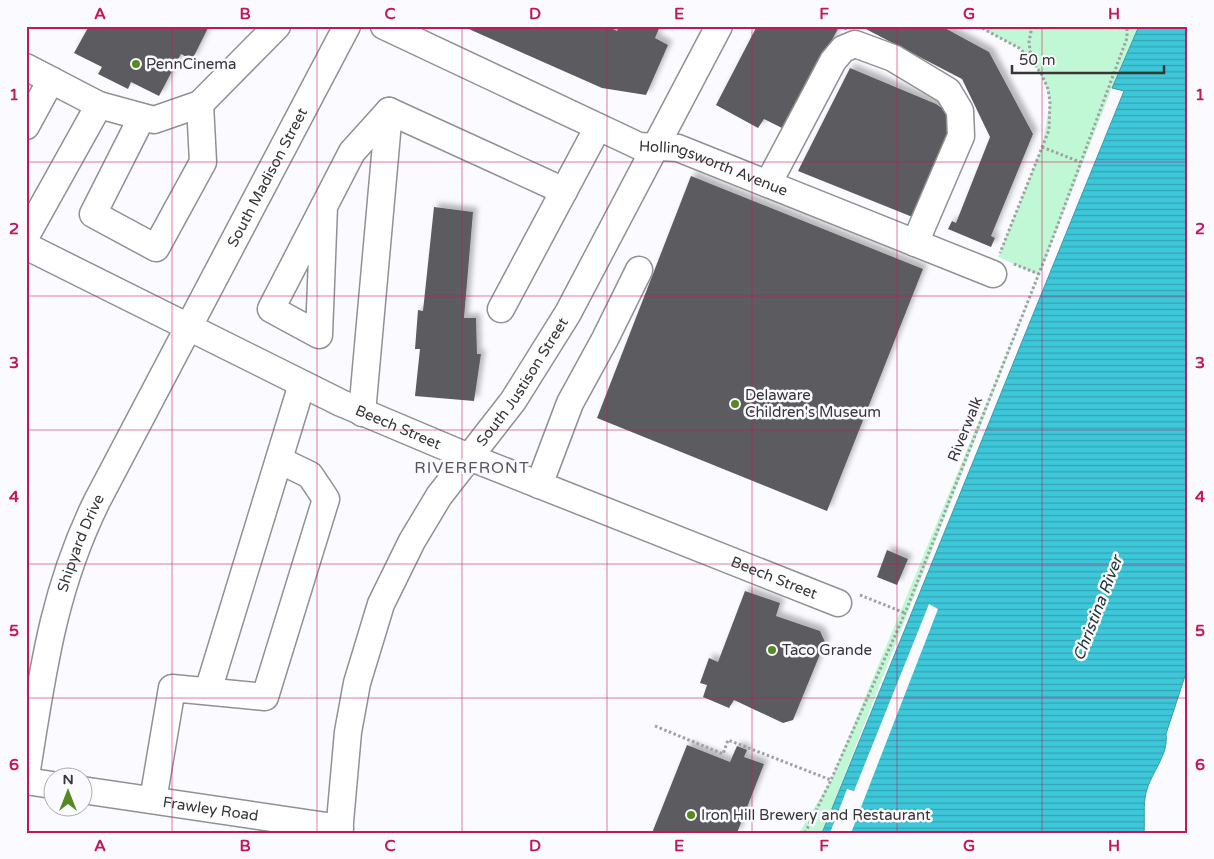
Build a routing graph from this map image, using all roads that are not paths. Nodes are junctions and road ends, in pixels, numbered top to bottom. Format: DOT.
graph roads {
  1 [pos="277,26"];
  2 [pos="346,26"];
  3 [pos="384,26"];
  4 [pos="718,26"];
  5 [pos="26,67"];
  6 [pos="51,80"];
  7 [pos="200,104"];
  8 [pos="99,105"];
  9 [pos="389,111"];
  10 [pos="142,117"];
  11 [pos="26,126"];
  12 [pos="598,127"];
  13 [pos="656,146"];
  14 [pos="768,184"];
  15 [pos="564,191"];
  16 [pos="324,206"];
  17 [pos="26,236"];
  18 [pos="915,243"];
  19 [pos="26,246"];
  20 [pos="999,264"];
  21 [pos="639,270"];
  22 [pos="501,309"];
  23 [pos="187,328"];
  24 [pos="302,384"];
  25 [pos="362,413"];
  26 [pos="470,457"];
  27 [pos="279,460"];
  28 [pos="539,485"];
  29 [pos="838,603"];
  30 [pos="208,691"];
  31 [pos="26,776"];
  32 [pos="26,781"];
  33 [pos="42,783"];
  34 [pos="92,791"];
  35 [pos="153,800"];
  36 [pos="340,831"];
  1 -- 7 [label="street"];
  2 -- 23 [label="street, South Madison Street"];
  3 -- 12 [label="street, Hollingsworth Avenue"];
  4 -- 13 [label="street, South Justison Street"];
  5 -- 6 [label="street"];
  6 -- 8 [label="street"];
  6 -- 11 [label="street"];
  7 -- 10 [label="street"];
  7 -- 10 [label="street"];
  8 -- 10 [label="street"];
  8 -- 17 [label="street"];
  9 -- 15 [label="street"];
  9 -- 16 [label="street"];
  9 -- 25 [label="street"];
  12 -- 13 [label="street, Hollingsworth Avenue"];
  12 -- 15 [label="street"];
  13 -- 14 [label="street, Hollingsworth Avenue"];
  13 -- 26 [label="street, South Justison Street"];
  14 -- 18 [label="street, Hollingsworth Avenue"];
  14 -- 18 [label="street"];
  15 -- 22 [label="street"];
  18 -- 20 [label="street, Hollingsworth Avenue"];
  19 -- 23 [label="street, Beech Street"];
  21 -- 28 [label="street"];
  23 -- 24 [label="street, Beech Street"];
  23 -- 31 [label="street, Shipyard Drive"];
  24 -- 25 [label="street, Beech Street"];
  24 -- 27 [label="street"];
  25 -- 26 [label="street, Beech Street"];
  26 -- 28 [label="street, Beech Street"];
  26 -- 36 [label="street, South Justison Street"];
  27 -- 30 [label="street"];
  27 -- 30 [label="street"];
  28 -- 29 [label="street, Beech Street"];
  30 -- 35 [label="street"];
  32 -- 33 [label="street"];
  34 -- 35 [label="street, Frawley Road"];
  35 -- 36 [label="street, Frawley Road"];
}
